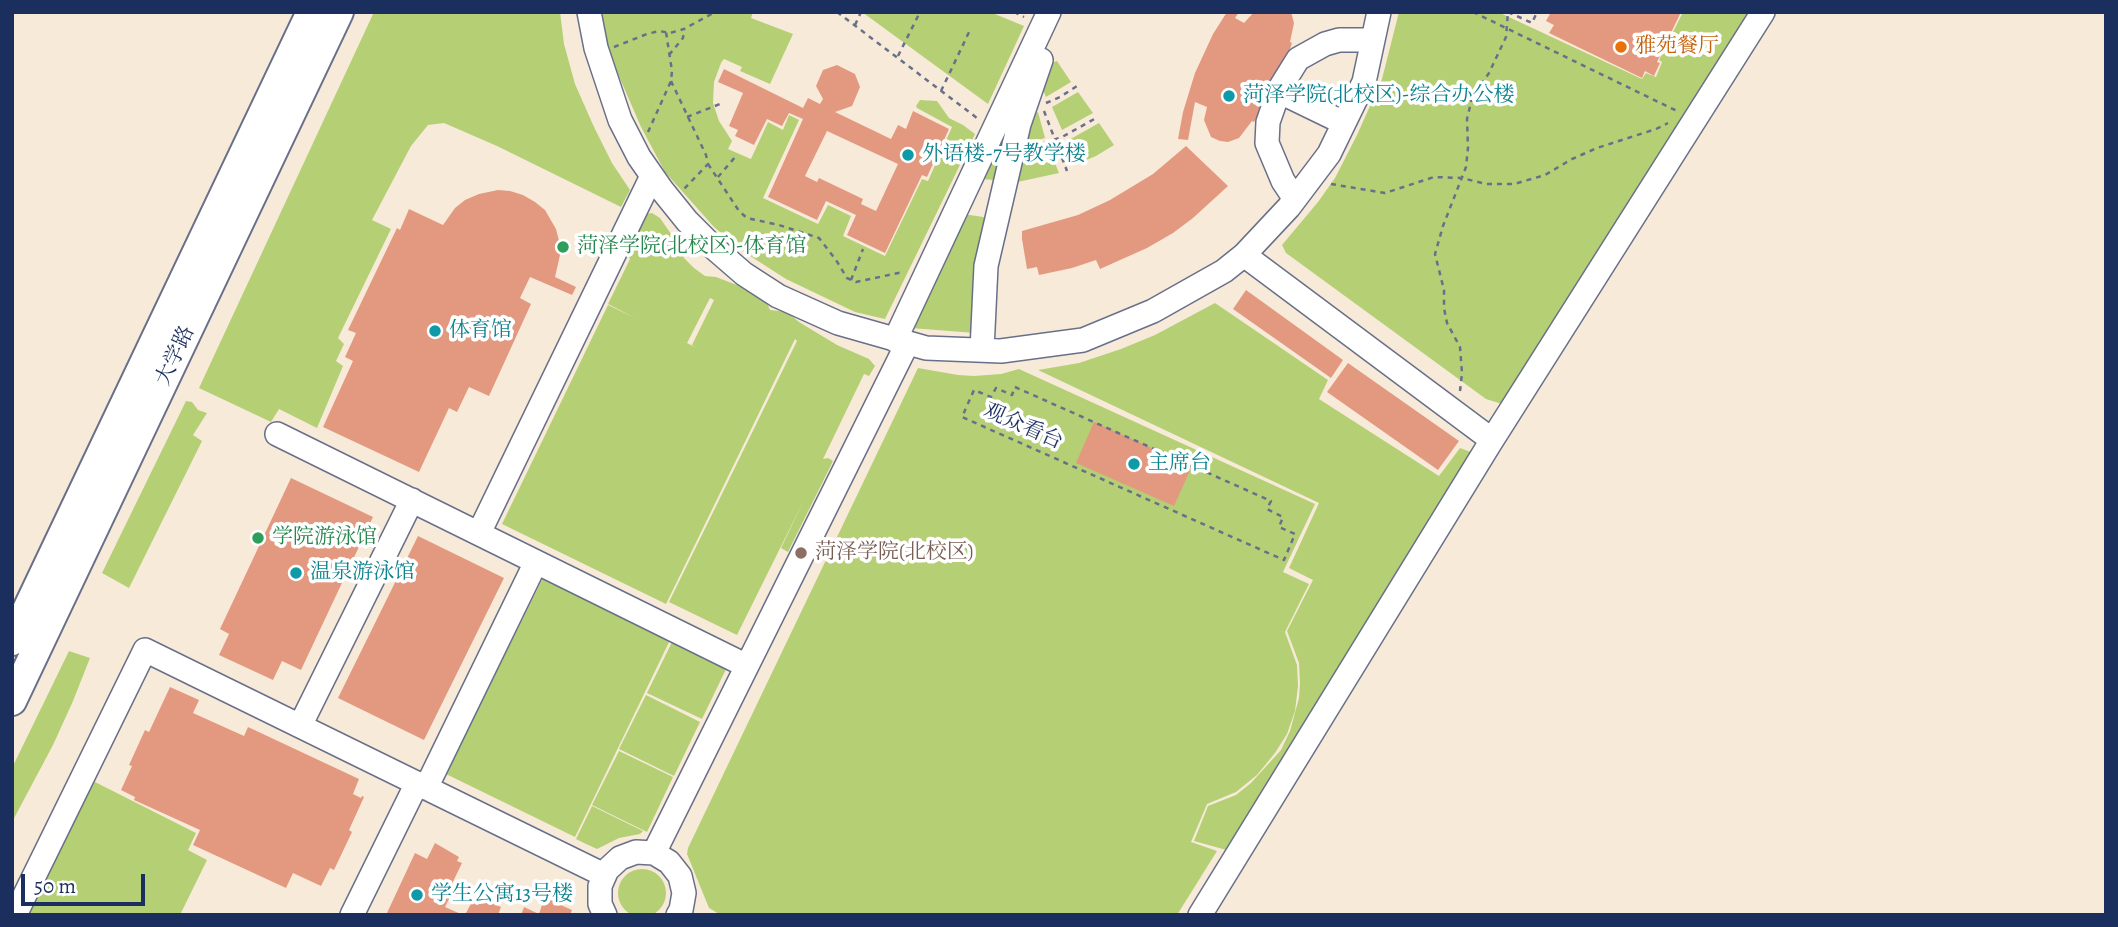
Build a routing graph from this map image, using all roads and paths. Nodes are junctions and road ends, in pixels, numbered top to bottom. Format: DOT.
graph roads {
  1 [pos="311,12"];
  2 [pos="339,12"];
  3 [pos="589,12"];
  4 [pos="715,12"];
  5 [pos="837,12"];
  6 [pos="861,12"];
  7 [pos="920,12"];
  8 [pos="1049,12"];
  9 [pos="1062,12"];
  10 [pos="1380,12"];
  11 [pos="1473,12"];
  12 [pos="1508,12"];
  13 [pos="1536,12"];
  14 [pos="1763,12"];
  15 [pos="855,26"];
  16 [pos="971,28"];
  17 [pos="684,29"];
  18 [pos="1507,29"];
  19 [pos="666,32"];
  20 [pos="1373,40"];
  21 [pos="598,54"];
  22 [pos="670,54"];
  23 [pos="897,58"];
  24 [pos="671,81"];
  25 [pos="1077,86"];
  26 [pos="941,90"];
  27 [pos="1278,91"];
  28 [pos="720,104"];
  29 [pos="1690,116"];
  30 [pos="687,117"];
  31 [pos="1098,117"];
  32 [pos="1344,123"];
  33 [pos="993,130"];
  34 [pos="1056,140"];
  35 [pos="1013,149"];
  36 [pos="638,154"];
  37 [pos="736,156"];
  38 [pos="708,164"];
  39 [pos="1067,171"];
  40 [pos="652,176"];
  41 [pos="719,177"];
  42 [pos="1462,178"];
  43 [pos="1321,183"];
  44 [pos="968,184"];
  45 [pos="1008,185"];
  46 [pos="1296,199"];
  47 [pos="671,201"];
  48 [pos="863,249"];
  49 [pos="1244,255"];
  50 [pos="903,272"];
  51 [pos="851,280"];
  52 [pos="901,342"];
  53 [pos="982,350"];
  54 [pos="1457,414"];
  55 [pos="277,434"];
  56 [pos="1492,440"];
  57 [pos="412,500"];
  58 [pos="479,533"];
  59 [pos="1285,557"];
  60 [pos="536,562"];
  61 [pos="12,641"];
  62 [pos="747,666"];
  63 [pos="12,701"];
  64 [pos="300,726"];
  65 [pos="421,786"];
  66 [pos="654,853"];
  67 [pos="604,875"];
  68 [pos="683,913"];
  69 [pos="15,915"];
  70 [pos="352,915"];
  71 [pos="605,915"];
  72 [pos="1200,915"];
  1 -- 61 [label="main road, 大学路"];
  2 -- 63 [label="main road, 大学路"];
  3 -- 21 [label="street"];
  4 -- 17 [label="path"];
  5 -- 15 [label="path"];
  6 -- 15 [label="path"];
  7 -- 23 [label="path"];
  8 -- 33 [label="street"];
  9 -- 35 [label="street"];
  10 -- 20 [label="street"];
  11 -- 18 [label="path"];
  12 -- 13 [label="path"];
  12 -- 18 [label="path"];
  14 -- 29 [label="street"];
  15 -- 23 [label="path"];
  16 -- 26 [label="path"];
  17 -- 19 [label="path"];
  17 -- 22 [label="path"];
  18 -- 29 [label="path"];
  18 -- 42 [label="path"];
  19 -- 21 [label="path"];
  19 -- 22 [label="path"];
  20 -- 27 [label="street"];
  20 -- 32 [label="street"];
  21 -- 36 [label="street"];
  22 -- 24 [label="path"];
  23 -- 26 [label="path"];
  24 -- 30 [label="path"];
  24 -- 36 [label="path"];
  25 -- 34 [label="path"];
  26 -- 33 [label="path"];
  27 -- 32 [label="street"];
  27 -- 46 [label="street"];
  28 -- 30 [label="path"];
  29 -- 42 [label="path"];
  29 -- 56 [label="street"];
  30 -- 38 [label="path"];
  31 -- 34 [label="path"];
  32 -- 46 [label="street"];
  33 -- 44 [label="street"];
  34 -- 35 [label="path"];
  34 -- 39 [label="path"];
  35 -- 45 [label="street"];
  36 -- 40 [label="street"];
  37 -- 41 [label="path"];
  38 -- 41 [label="path"];
  38 -- 47 [label="path"];
  40 -- 47 [label="street"];
  40 -- 58 [label="street"];
  41 -- 51 [label="path"];
  42 -- 43 [label="path"];
  42 -- 54 [label="path"];
  44 -- 45 [label="street"];
  44 -- 52 [label="street"];
  45 -- 53 [label="street"];
  46 -- 49 [label="street"];
  47 -- 52 [label="street"];
  48 -- 51 [label="path"];
  49 -- 53 [label="street"];
  49 -- 54 [label="street"];
  50 -- 51 [label="path"];
  52 -- 53 [label="street"];
  52 -- 62 [label="street"];
  54 -- 56 [label="street"];
  55 -- 57 [label="street"];
  56 -- 72 [label="street"];
  57 -- 58 [label="street"];
  57 -- 64 [label="street"];
  58 -- 60 [label="street"];
  59 -- 59 [label="path, 观众看台"];
  60 -- 62 [label="street"];
  60 -- 65 [label="street"];
  62 -- 66 [label="street"];
  64 -- 65 [label="street"];
  64 -- 69 [label="street"];
  65 -- 67 [label="street"];
  65 -- 70 [label="street"];
  66 -- 67 [label="street"];
  66 -- 68 [label="street"];
  67 -- 71 [label="street"];
}
